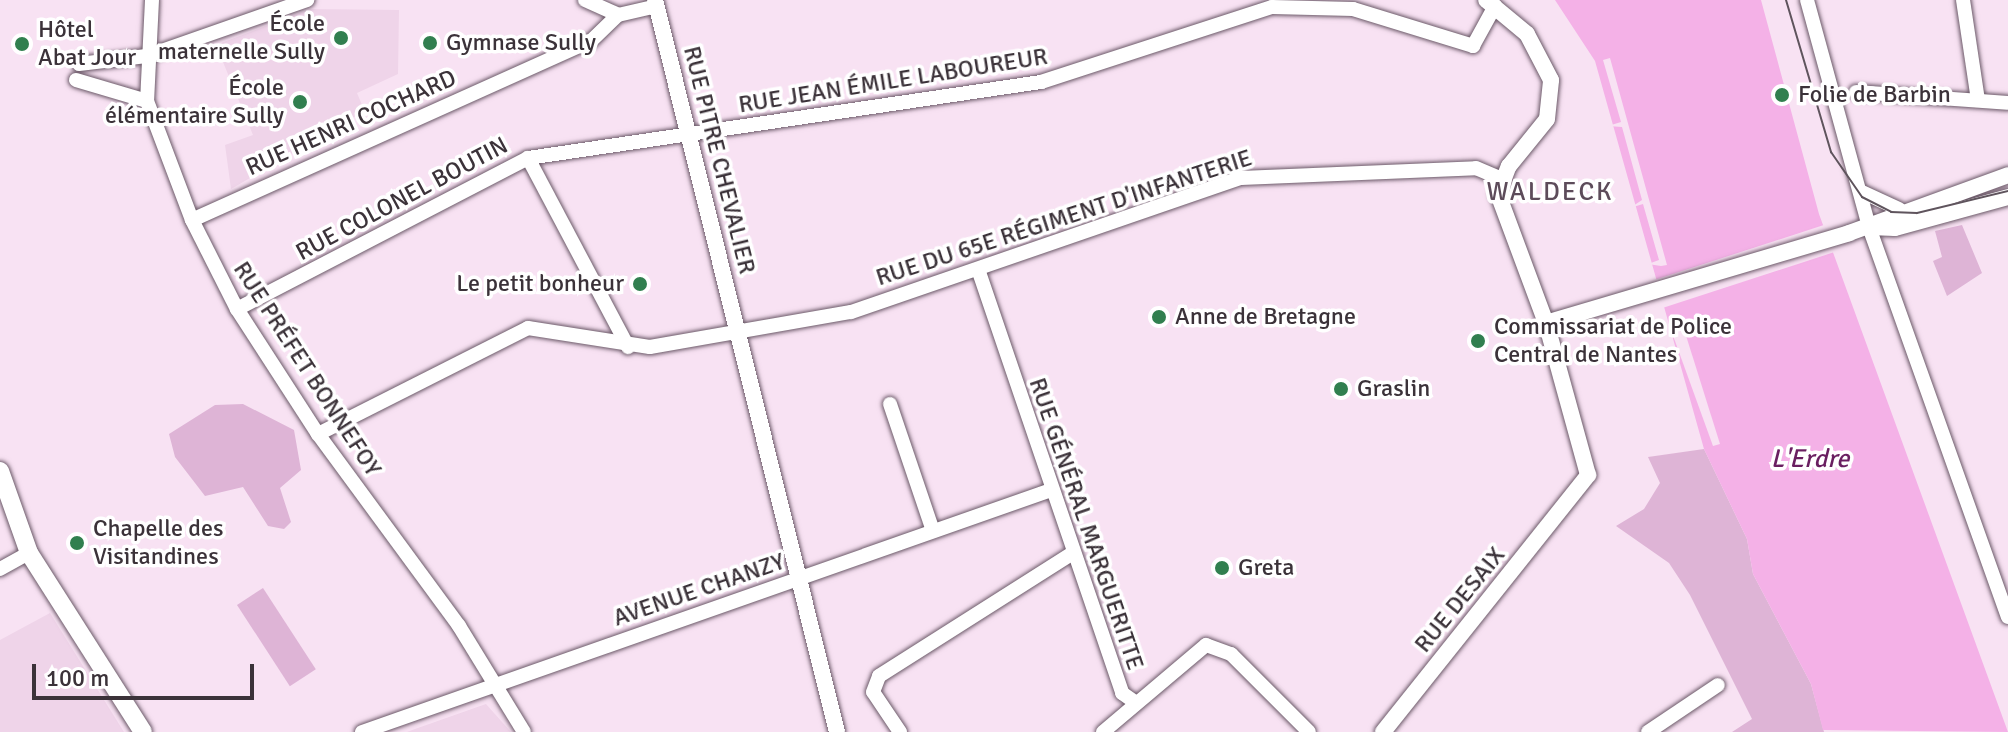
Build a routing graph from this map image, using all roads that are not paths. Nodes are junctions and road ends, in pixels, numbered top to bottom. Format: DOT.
graph roads {
  1 [pos="152,0"];
  2 [pos="307,0"];
  3 [pos="585,0"];
  4 [pos="1807,0"];
  5 [pos="1963,0"];
  6 [pos="656,3"];
  7 [pos="1490,3"];
  8 [pos="618,15"];
  9 [pos="147,56"];
  10 [pos="79,64"];
  11 [pos="76,80"];
  12 [pos="1856,92"];
  13 [pos="1978,100"];
  14 [pos="147,101"];
  15 [pos="2008,103"];
  16 [pos="688,137"];
  17 [pos="528,158"];
  18 [pos="2008,175"];
  19 [pos="1502,179"];
  20 [pos="1860,191"];
  21 [pos="2008,197"];
  22 [pos="1899,209"];
  23 [pos="192,220"];
  24 [pos="1869,227"];
  25 [pos="979,272"];
  26 [pos="237,309"];
  27 [pos="1546,323"];
  28 [pos="737,332"];
  29 [pos="628,347"];
  30 [pos="890,404"];
  31 [pos="318,434"];
  32 [pos="0,471"];
  33 [pos="1051,490"];
  34 [pos="933,531"];
  35 [pos="29,553"];
  36 [pos="1073,553"];
  37 [pos="0,569"];
  38 [pos="799,578"];
  39 [pos="2008,617"];
  40 [pos="497,684"];
  41 [pos="1718,685"];
  42 [pos="1135,702"];
  43 [pos="1299,729"];
  44 [pos="143,732"];
  45 [pos="362,732"];
  46 [pos="524,732"];
  47 [pos="837,732"];
  48 [pos="900,732"];
  49 [pos="1103,732"];
  50 [pos="1383,732"];
  51 [pos="1648,732"];
  1 -- 9 [label="street, RUE PRÉFET BONNEFOY"];
  2 -- 9 [label="street"];
  3 -- 8 [label="street"];
  4 -- 20 [label="street"];
  5 -- 13 [label="street"];
  6 -- 8 [label="street, RUE HENRI COCHARD"];
  6 -- 16 [label="street, RUE PITRE CHEVALIER"];
  7 -- 16 [label="street, RUE JEAN ÉMILE LABOUREUR"];
  7 -- 19 [label="street"];
  8 -- 23 [label="street, RUE HENRI COCHARD"];
  9 -- 10 [label="street"];
  9 -- 14 [label="street, RUE PRÉFET BONNEFOY"];
  11 -- 14 [label="street"];
  12 -- 13 [label="street"];
  13 -- 15 [label="street"];
  14 -- 23 [label="street, RUE PRÉFET BONNEFOY"];
  16 -- 17 [label="street, RUE COLONEL BOUTIN"];
  16 -- 28 [label="street, RUE PITRE CHEVALIER"];
  17 -- 26 [label="street, RUE COLONEL BOUTIN"];
  17 -- 29 [label="street"];
  18 -- 22 [label="street"];
  19 -- 25 [label="street, RUE DU 65E RÉGIMENT D'INFANTERIE"];
  19 -- 27 [label="street, RUE DESAIX"];
  20 -- 22 [label="street"];
  20 -- 24 [label="street"];
  21 -- 24 [label="street"];
  22 -- 24 [label="street"];
  23 -- 26 [label="street, RUE PRÉFET BONNEFOY"];
  24 -- 27 [label="street"];
  24 -- 39 [label="street"];
  25 -- 28 [label="street, RUE DU 65E RÉGIMENT D'INFANTERIE"];
  25 -- 33 [label="street, RUE GÉNÉRAL MARGUERITTE"];
  26 -- 31 [label="street, RUE PRÉFET BONNEFOY"];
  27 -- 50 [label="street, RUE DESAIX"];
  28 -- 29 [label="street, RUE DU 65E RÉGIMENT D'INFANTERIE"];
  28 -- 38 [label="street, RUE PITRE CHEVALIER"];
  29 -- 31 [label="street, RUE DU 65E RÉGIMENT D'INFANTERIE"];
  30 -- 34 [label="street"];
  31 -- 40 [label="street, RUE PRÉFET BONNEFOY"];
  32 -- 35 [label="main road"];
  33 -- 34 [label="street, AVENUE CHANZY"];
  33 -- 36 [label="street, RUE GÉNÉRAL MARGUERITTE"];
  34 -- 38 [label="street, AVENUE CHANZY"];
  35 -- 37 [label="street"];
  35 -- 44 [label="main road"];
  36 -- 42 [label="street, RUE GÉNÉRAL MARGUERITTE"];
  36 -- 48 [label="street"];
  38 -- 40 [label="street, AVENUE CHANZY"];
  38 -- 47 [label="street, RUE PITRE CHEVALIER"];
  40 -- 45 [label="street, AVENUE CHANZY"];
  40 -- 46 [label="street, RUE PRÉFET BONNEFOY"];
  41 -- 51 [label="street"];
  42 -- 43 [label="street, RUE GÉNÉRAL MARGUERITTE"];
  42 -- 49 [label="street"];
}
